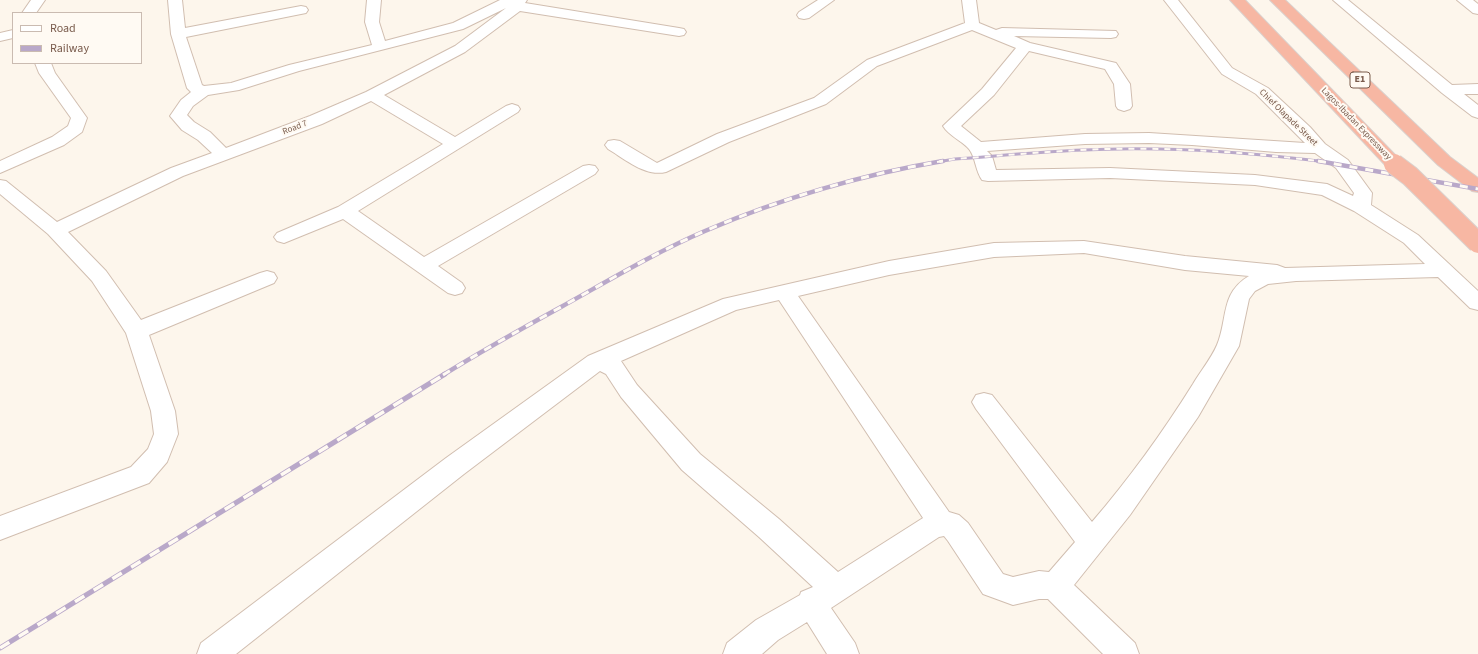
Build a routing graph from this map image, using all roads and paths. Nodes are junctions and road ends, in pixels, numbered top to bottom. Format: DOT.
graph roads {
  1 [pos="38,0"];
  2 [pos="175,0"];
  3 [pos="374,0"];
  4 [pos="827,0"];
  5 [pos="969,0"];
  6 [pos="1170,0"];
  7 [pos="1237,0"];
  8 [pos="1277,0"];
  9 [pos="1340,0"];
  10 [pos="1464,0"];
  11 [pos="516,2"];
  12 [pos="301,10"];
  13 [pos="1478,10"];
  14 [pos="30,12"];
  15 [pos="804,15"];
  16 [pos="972,25"];
  17 [pos="987,31"];
  18 [pos="679,32"];
  19 [pos="12,34"];
  20 [pos="178,34"];
  21 [pos="1111,34"];
  22 [pos="0,37"];
  23 [pos="1025,46"];
  24 [pos="380,47"];
  25 [pos="43,64"];
  26 [pos="1478,89"];
  27 [pos="1448,90"];
  28 [pos="203,91"];
  29 [pos="372,95"];
  30 [pos="1124,106"];
  31 [pos="512,109"];
  32 [pos="1478,113"];
  33 [pos="456,144"];
  34 [pos="614,145"];
  35 [pos="977,147"];
  36 [pos="1318,148"];
  37 [pos="224,155"];
  38 [pos="0,168"];
  39 [pos="589,170"];
  40 [pos="0,185"];
  41 [pos="1478,187"];
  42 [pos="1361,207"];
  43 [pos="345,210"];
  44 [pos="55,230"];
  45 [pos="284,237"];
  46 [pos="1478,243"];
  47 [pos="423,266"];
  48 [pos="1442,270"];
  49 [pos="1296,274"];
  50 [pos="267,278"];
  51 [pos="455,288"];
  52 [pos="784,292"];
  53 [pos="1478,303"];
  54 [pos="137,331"];
  55 [pos="596,362"];
  56 [pos="984,402"];
  57 [pos="942,524"];
  58 [pos="0,528"];
  59 [pos="1091,542"];
  60 [pos="1055,586"];
  61 [pos="823,595"];
  62 [pos="212,654"];
  63 [pos="738,654"];
  64 [pos="844,654"];
  65 [pos="1124,654"];
  1 -- 14 [label="street"];
  2 -- 20 [label="street"];
  3 -- 24 [label="street"];
  4 -- 15 [label="street"];
  5 -- 16 [label="street"];
  6 -- 36 [label="street, Chief Olapade Street"];
  7 -- 46 [label="highway, Lagos-Ibadan Expressway, bridge"];
  8 -- 41 [label="highway, E1"];
  9 -- 27 [label="street"];
  10 -- 13 [label="street"];
  11 -- 18 [label="street"];
  11 -- 24 [label="street"];
  11 -- 29 [label="street, Road 7"];
  12 -- 20 [label="street"];
  16 -- 17 [label="street"];
  16 -- 34 [label="street"];
  17 -- 21 [label="street"];
  17 -- 23 [label="street"];
  19 -- 22 [label="street"];
  20 -- 28 [label="street"];
  23 -- 30 [label="street"];
  23 -- 35 [label="street"];
  24 -- 28 [label="street"];
  25 -- 38 [label="street"];
  26 -- 27 [label="street"];
  27 -- 32 [label="street"];
  28 -- 37 [label="street"];
  29 -- 33 [label="street"];
  29 -- 37 [label="street, Road 7"];
  31 -- 33 [label="street"];
  33 -- 43 [label="street"];
  35 -- 36 [label="street"];
  35 -- 42 [label="street"];
  36 -- 42 [label="street, Chief Olapade Street"];
  37 -- 44 [label="street, Road 7"];
  39 -- 47 [label="street"];
  40 -- 44 [label="street"];
  42 -- 48 [label="street"];
  43 -- 45 [label="street"];
  43 -- 47 [label="street"];
  44 -- 54 [label="street"];
  47 -- 51 [label="street"];
  48 -- 49 [label="street"];
  48 -- 53 [label="street"];
  49 -- 52 [label="street"];
  49 -- 59 [label="street"];
  50 -- 54 [label="street"];
  52 -- 55 [label="street"];
  52 -- 57 [label="street"];
  54 -- 58 [label="street"];
  55 -- 61 [label="street"];
  55 -- 62 [label="street"];
  56 -- 59 [label="street"];
  57 -- 60 [label="street"];
  57 -- 61 [label="street"];
  59 -- 60 [label="street"];
  60 -- 65 [label="street"];
  61 -- 63 [label="street"];
  61 -- 64 [label="street"];
}
